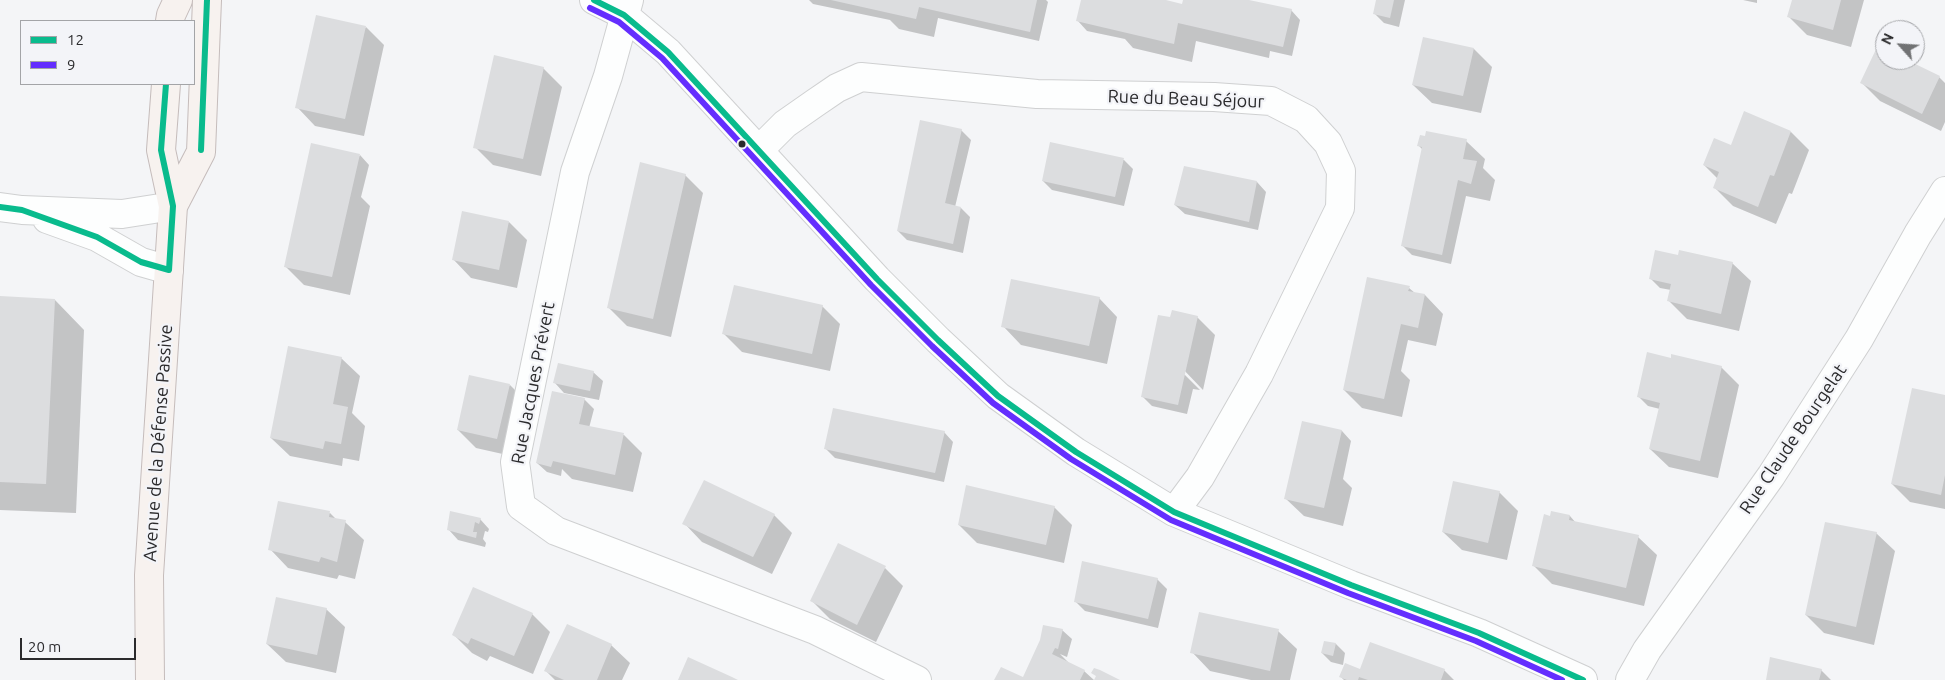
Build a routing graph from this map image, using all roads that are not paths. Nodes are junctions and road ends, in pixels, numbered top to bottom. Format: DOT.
graph roads {
  1 [pos="178,0"];
  2 [pos="207,0"];
  3 [pos="594,0"];
  4 [pos="627,7"];
  5 [pos="170,20"];
  6 [pos="166,85"];
  7 [pos="759,150"];
  8 [pos="1945,191"];
  9 [pos="173,206"];
  10 [pos="11,208"];
  11 [pos="170,270"];
  12 [pos="1174,512"];
  13 [pos="150,680"];
  14 [pos="917,680"];
  15 [pos="1583,680"];
  16 [pos="1630,680"];
  1 -- 5 [label="main road"];
  2 -- 9 [label="main road, Avenue de la Défense Passive"];
  3 -- 4 [label="street"];
  4 -- 7 [label="street"];
  4 -- 14 [label="street, Rue Jacques Prévert"];
  6 -- 9 [label="main road, Avenue de la Défense Passive"];
  7 -- 12 [label="street"];
  7 -- 12 [label="street, Rue du Beau Séjour"];
  8 -- 16 [label="street, Rue Claude Bourgelat"];
  9 -- 10 [label="street"];
  9 -- 11 [label="main road, Avenue de la Défense Passive"];
  10 -- 11 [label="street"];
  11 -- 13 [label="main road, Avenue de la Défense Passive"];
  12 -- 15 [label="street"];
}
